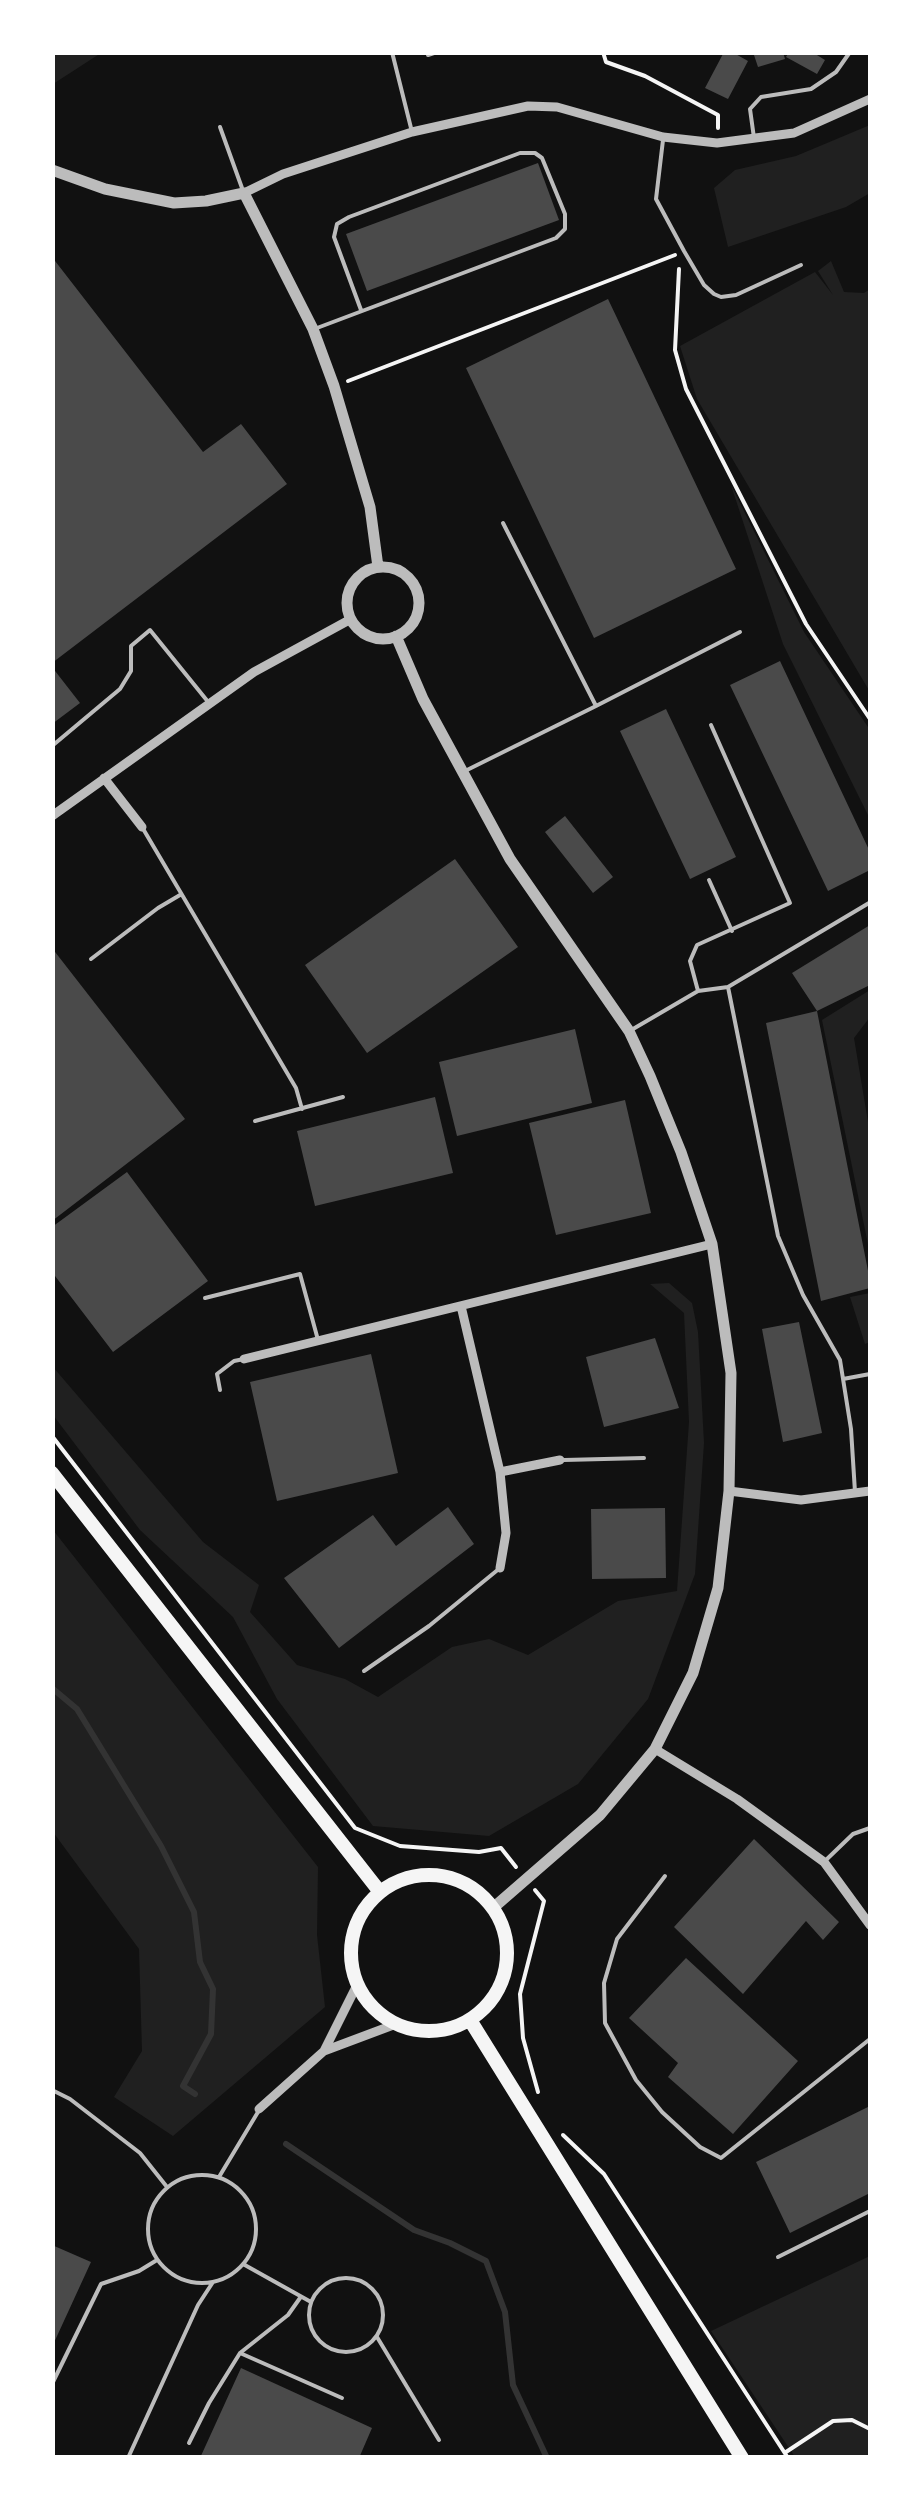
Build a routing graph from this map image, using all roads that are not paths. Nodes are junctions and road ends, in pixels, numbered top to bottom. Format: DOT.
graph roads {
  1 [pos="392,52"];
  2 [pos="438,52"];
  3 [pos="850,52"];
  4 [pos="428,55"];
  5 [pos="870,99"];
  6 [pos="220,127"];
  7 [pos="412,132"];
  8 [pos="663,137"];
  9 [pos="754,140"];
  10 [pos="52,170"];
  11 [pos="244,192"];
  12 [pos="801,265"];
  13 [pos="361,310"];
  14 [pos="313,330"];
  15 [pos="503,524"];
  16 [pos="378,567"];
  17 [pos="351,619"];
  18 [pos="740,632"];
  19 [pos="396,636"];
  20 [pos="209,703"];
  21 [pos="596,706"];
  22 [pos="710,725"];
  23 [pos="52,746"];
  24 [pos="461,773"];
  25 [pos="104,778"];
  26 [pos="52,816"];
  27 [pos="142,827"];
  28 [pos="709,880"];
  29 [pos="181,894"];
  30 [pos="869,903"];
  31 [pos="732,931"];
  32 [pos="91,959"];
  33 [pos="728,987"];
  34 [pos="698,991"];
  35 [pos="629,1031"];
  36 [pos="343,1098"];
  37 [pos="302,1109"];
  38 [pos="255,1122"];
  39 [pos="712,1244"];
  40 [pos="205,1298"];
  41 [pos="461,1306"];
  42 [pos="318,1340"];
  43 [pos="244,1359"];
  44 [pos="870,1374"];
  45 [pos="843,1379"];
  46 [pos="220,1390"];
  47 [pos="644,1458"];
  48 [pos="560,1460"];
  49 [pos="500,1472"];
  50 [pos="52,1474"];
  51 [pos="729,1491"];
  52 [pos="870,1491"];
  53 [pos="856,1495"];
  54 [pos="500,1568"];
  55 [pos="364,1671"];
  56 [pos="655,1749"];
  57 [pos="870,1828"];
  58 [pos="824,1862"];
  59 [pos="665,1876"];
  60 [pos="380,1892"];
  61 [pos="493,1908"];
  62 [pos="870,1926"];
  63 [pos="357,1984"];
  64 [pos="470,2020"];
  65 [pos="396,2024"];
  66 [pos="870,2039"];
  67 [pos="324,2051"];
  68 [pos="52,2090"];
  69 [pos="259,2110"];
  70 [pos="220,2177"];
  71 [pos="167,2186"];
  72 [pos="870,2211"];
  73 [pos="778,2257"];
  74 [pos="157,2260"];
  75 [pos="243,2264"];
  76 [pos="213,2282"];
  77 [pos="300,2298"];
  78 [pos="311,2302"];
  79 [pos="377,2337"];
  80 [pos="240,2353"];
  81 [pos="52,2384"];
  82 [pos="342,2398"];
  83 [pos="438,2440"];
  84 [pos="189,2444"];
  85 [pos="128,2458"];
  86 [pos="742,2458"];
  1 -- 7 [label="lane"];
  2 -- 4 [label="lane"];
  3 -- 9 [label="lane"];
  5 -- 9 [label="street"];
  6 -- 11 [label="lane"];
  7 -- 8 [label="street"];
  7 -- 11 [label="street"];
  8 -- 9 [label="street"];
  8 -- 12 [label="lane"];
  10 -- 11 [label="street"];
  11 -- 14 [label="street"];
  13 -- 13 [label="lane"];
  13 -- 14 [label="lane"];
  14 -- 16 [label="street"];
  15 -- 21 [label="lane"];
  16 -- 17 [label="street"];
  16 -- 19 [label="street"];
  17 -- 19 [label="street"];
  17 -- 20 [label="street"];
  18 -- 21 [label="lane"];
  19 -- 24 [label="street"];
  20 -- 23 [label="lane"];
  20 -- 25 [label="street"];
  21 -- 24 [label="lane"];
  22 -- 31 [label="lane"];
  24 -- 35 [label="street"];
  25 -- 26 [label="street"];
  25 -- 27 [label="street"];
  27 -- 29 [label="lane"];
  28 -- 31 [label="lane"];
  29 -- 32 [label="lane"];
  29 -- 37 [label="lane"];
  30 -- 33 [label="lane"];
  31 -- 34 [label="lane"];
  33 -- 34 [label="lane"];
  33 -- 45 [label="lane"];
  34 -- 35 [label="lane"];
  35 -- 39 [label="street"];
  36 -- 37 [label="lane"];
  37 -- 38 [label="lane"];
  39 -- 41 [label="street"];
  39 -- 51 [label="street"];
  40 -- 42 [label="lane"];
  41 -- 42 [label="street"];
  41 -- 49 [label="street"];
  42 -- 43 [label="street"];
  43 -- 46 [label="lane"];
  44 -- 45 [label="lane"];
  45 -- 53 [label="lane"];
  47 -- 48 [label="lane"];
  48 -- 49 [label="street"];
  49 -- 54 [label="street"];
  50 -- 60 [label="main road"];
  51 -- 53 [label="street"];
  51 -- 56 [label="street"];
  52 -- 53 [label="street"];
  54 -- 55 [label="lane"];
  56 -- 58 [label="street"];
  56 -- 61 [label="street"];
  57 -- 58 [label="lane"];
  58 -- 62 [label="street"];
  59 -- 66 [label="lane"];
  60 -- 61 [label="main road"];
  60 -- 63 [label="main road"];
  61 -- 64 [label="main road"];
  63 -- 65 [label="main road"];
  63 -- 67 [label="street"];
  64 -- 65 [label="main road"];
  64 -- 86 [label="main road"];
  65 -- 67 [label="street"];
  67 -- 69 [label="street"];
  68 -- 71 [label="lane"];
  69 -- 70 [label="lane"];
  70 -- 71 [label="lane"];
  70 -- 75 [label="lane"];
  71 -- 74 [label="lane"];
  72 -- 73 [label="lane"];
  74 -- 76 [label="lane"];
  74 -- 81 [label="lane"];
  75 -- 76 [label="lane"];
  75 -- 77 [label="lane"];
  76 -- 85 [label="lane"];
  77 -- 78 [label="lane"];
  77 -- 80 [label="lane"];
  78 -- 79 [label="lane"];
  78 -- 79 [label="lane"];
  79 -- 83 [label="lane"];
  80 -- 82 [label="lane"];
  80 -- 84 [label="lane"];
}
